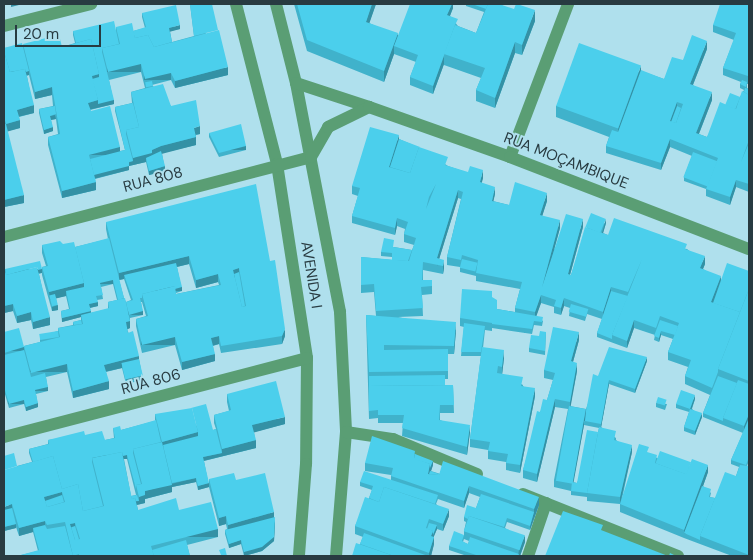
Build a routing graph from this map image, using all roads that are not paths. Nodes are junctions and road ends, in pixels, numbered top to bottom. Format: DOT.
graph roads {
  1 [pos="91,4"];
  2 [pos="236,4"];
  3 [pos="276,4"];
  4 [pos="568,4"];
  5 [pos="4,26"];
  6 [pos="296,83"];
  7 [pos="369,107"];
  8 [pos="311,156"];
  9 [pos="510,157"];
  10 [pos="277,164"];
  11 [pos="4,237"];
  12 [pos="749,249"];
  13 [pos="307,358"];
  14 [pos="346,432"];
  15 [pos="4,437"];
  16 [pos="492,481"];
  17 [pos="510,488"];
  18 [pos="546,503"];
  19 [pos="299,556"];
  20 [pos="336,556"];
  21 [pos="528,556"];
  22 [pos="678,556"];
  1 -- 5 [label="street"];
  2 -- 10 [label="street, AVENIDA I"];
  3 -- 6 [label="street, AVENIDA I"];
  4 -- 9 [label="street"];
  6 -- 7 [label="street, RUA MOÇAMBIQUE"];
  6 -- 8 [label="street, AVENIDA I"];
  7 -- 8 [label="street"];
  7 -- 9 [label="street, RUA MOÇAMBIQUE"];
  8 -- 10 [label="street, RUA 808"];
  8 -- 14 [label="street, AVENIDA I"];
  9 -- 12 [label="street, RUA MOÇAMBIQUE"];
  10 -- 11 [label="street, RUA 808"];
  10 -- 13 [label="street, AVENIDA I"];
  13 -- 15 [label="street, RUA 806"];
  13 -- 19 [label="street, AVENIDA I"];
  14 -- 16 [label="street"];
  14 -- 20 [label="street, AVENIDA I"];
  17 -- 18 [label="street"];
  18 -- 21 [label="street"];
  18 -- 22 [label="street"];
}
